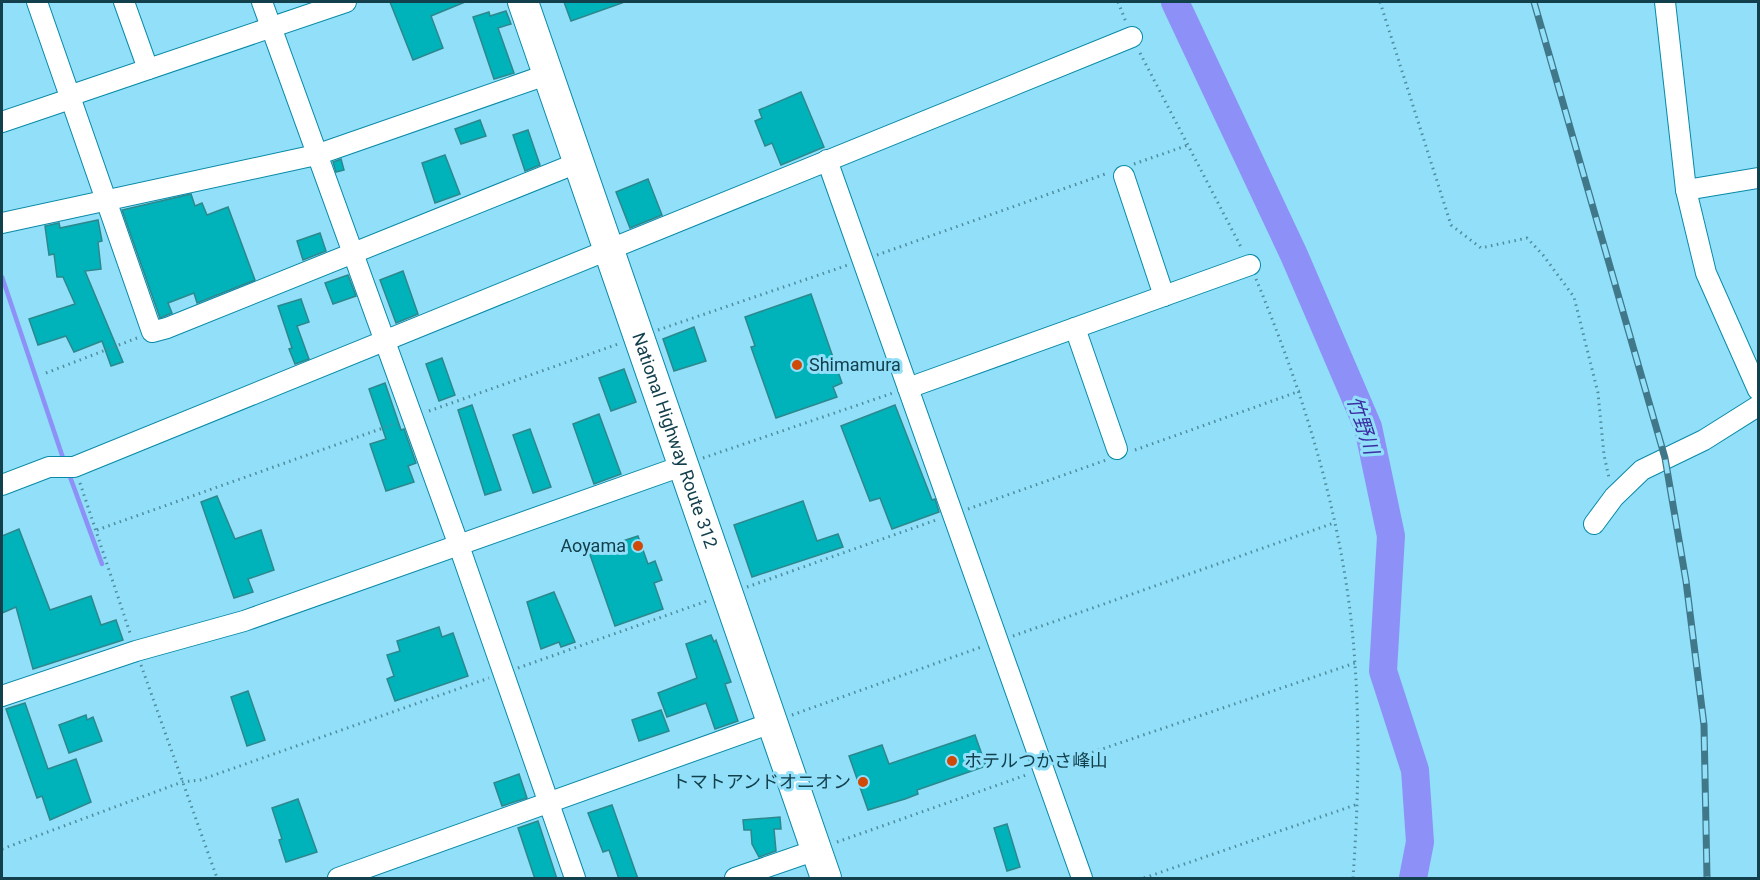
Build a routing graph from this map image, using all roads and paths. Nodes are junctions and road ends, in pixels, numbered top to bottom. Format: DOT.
graph roads {
  1 [pos="38,2"];
  2 [pos="124,2"];
  3 [pos="262,2"];
  4 [pos="346,2"];
  5 [pos="522,2"];
  6 [pos="1118,2"];
  7 [pos="1380,2"];
  8 [pos="1665,2"];
  9 [pos="271,28"];
  10 [pos="1132,37"];
  11 [pos="148,69"];
  12 [pos="546,75"];
  13 [pos="70,97"];
  14 [pos="2,123"];
  15 [pos="316,155"];
  16 [pos="827,160"];
  17 [pos="577,163"];
  18 [pos="1124,176"];
  19 [pos="1758,178"];
  20 [pos="1686,190"];
  21 [pos="105,201"];
  22 [pos="2,223"];
  23 [pos="610,248"];
  24 [pos="354,254"];
  25 [pos="1250,265"];
  26 [pos="1164,296"];
  27 [pos="1075,328"];
  28 [pos="152,332"];
  29 [pos="383,340"];
  30 [pos="46,373"];
  31 [pos="908,388"];
  32 [pos="1758,390"];
  33 [pos="1300,391"];
  34 [pos="1758,406"];
  35 [pos="1119,453"];
  36 [pos="682,466"];
  37 [pos="74,467"];
  38 [pos="2,485"];
  39 [pos="1614,497"];
  40 [pos="953,514"];
  41 [pos="1335,523"];
  42 [pos="1594,524"];
  43 [pos="458,543"];
  44 [pos="726,594"];
  45 [pos="997,641"];
  46 [pos="136,651"];
  47 [pos="1355,663"];
  48 [pos="502,673"];
  49 [pos="2,696"];
  50 [pos="771,723"];
  51 [pos="1043,769"];
  52 [pos="182,782"];
  53 [pos="549,802"];
  54 [pos="1358,804"];
  55 [pos="2,849"];
  56 [pos="816,850"];
  57 [pos="217,879"];
  58 [pos="338,879"];
  59 [pos="575,879"];
  60 [pos="735,879"];
  61 [pos="826,879"];
  62 [pos="1082,879"];
  63 [pos="1144,879"];
  64 [pos="1353,879"];
  1 -- 13 [label="street"];
  2 -- 11 [label="street"];
  3 -- 9 [label="street"];
  4 -- 9 [label="street"];
  5 -- 12 [label="highway, National Highway Route 312"];
  6 -- 10 [label="path"];
  7 -- 39 [label="path"];
  8 -- 20 [label="street"];
  9 -- 11 [label="street"];
  9 -- 15 [label="street"];
  10 -- 16 [label="street"];
  10 -- 25 [label="path"];
  11 -- 13 [label="street"];
  12 -- 15 [label="street"];
  12 -- 17 [label="highway, National Highway Route 312"];
  13 -- 14 [label="street"];
  13 -- 21 [label="street"];
  15 -- 21 [label="street"];
  15 -- 24 [label="street"];
  16 -- 23 [label="street"];
  16 -- 31 [label="street"];
  17 -- 23 [label="highway, National Highway Route 312"];
  17 -- 24 [label="street"];
  18 -- 26 [label="street"];
  19 -- 20 [label="street"];
  20 -- 32 [label="street"];
  21 -- 22 [label="street"];
  21 -- 28 [label="street"];
  23 -- 29 [label="street"];
  23 -- 36 [label="highway, National Highway Route 312"];
  24 -- 28 [label="street"];
  24 -- 29 [label="street"];
  25 -- 26 [label="street"];
  25 -- 33 [label="path"];
  26 -- 27 [label="street"];
  27 -- 31 [label="street"];
  27 -- 35 [label="street"];
  28 -- 30 [label="path"];
  29 -- 37 [label="street"];
  29 -- 43 [label="street"];
  31 -- 36 [label="path"];
  31 -- 40 [label="street"];
  33 -- 35 [label="path"];
  33 -- 41 [label="path"];
  34 -- 39 [label="street"];
  35 -- 40 [label="path"];
  36 -- 43 [label="street"];
  36 -- 44 [label="highway, National Highway Route 312"];
  37 -- 38 [label="street"];
  37 -- 46 [label="path"];
  39 -- 42 [label="street"];
  40 -- 44 [label="path"];
  40 -- 45 [label="street"];
  41 -- 45 [label="path"];
  41 -- 47 [label="path"];
  43 -- 46 [label="street"];
  43 -- 48 [label="street"];
  44 -- 48 [label="path"];
  44 -- 50 [label="highway, National Highway Route 312"];
  45 -- 50 [label="path"];
  45 -- 51 [label="street"];
  46 -- 49 [label="street"];
  46 -- 52 [label="path"];
  47 -- 51 [label="path"];
  47 -- 54 [label="path"];
  48 -- 52 [label="path"];
  48 -- 53 [label="street"];
  50 -- 53 [label="street"];
  50 -- 56 [label="highway, National Highway Route 312"];
  51 -- 56 [label="path"];
  51 -- 62 [label="street"];
  52 -- 55 [label="path"];
  52 -- 57 [label="path"];
  53 -- 58 [label="street"];
  53 -- 59 [label="street"];
  54 -- 63 [label="path"];
  54 -- 64 [label="path"];
  56 -- 60 [label="street"];
  56 -- 61 [label="highway, National Highway Route 312"];
}
